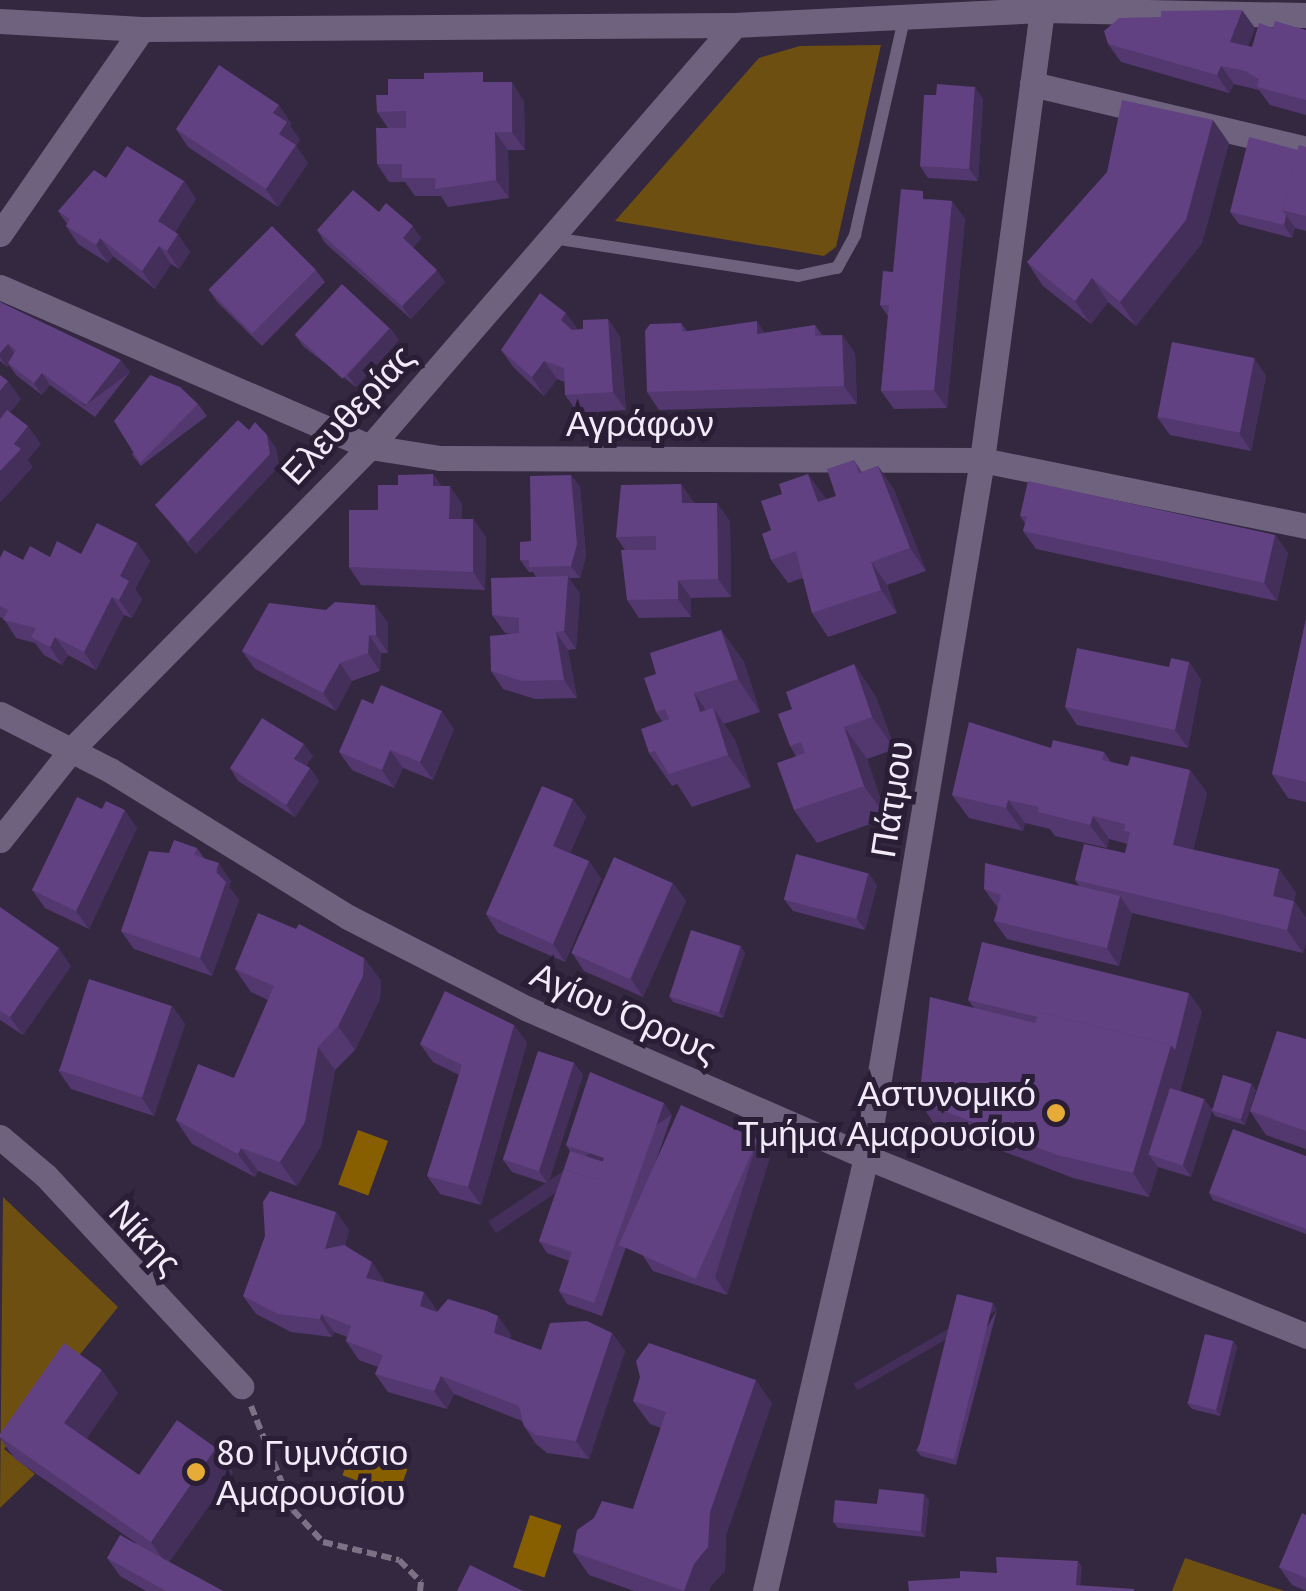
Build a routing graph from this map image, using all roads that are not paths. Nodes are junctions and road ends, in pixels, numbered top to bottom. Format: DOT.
graph roads {
  1 [pos="1042,10"];
  2 [pos="906,15"];
  3 [pos="1306,15"];
  4 [pos="0,21"];
  5 [pos="735,25"];
  6 [pos="142,29"];
  7 [pos="1032,84"];
  8 [pos="1306,148"];
  9 [pos="0,234"];
  10 [pos="552,238"];
  11 [pos="0,288"];
  12 [pos="370,446"];
  13 [pos="982,460"];
  14 [pos="1306,526"];
  15 [pos="0,714"];
  16 [pos="73,748"];
  17 [pos="0,840"];
  18 [pos="0,1137"];
  19 [pos="866,1158"];
  20 [pos="1306,1336"];
  21 [pos="241,1386"];
  22 [pos="765,1591"];
  1 -- 2 [label="street"];
  1 -- 3 [label="street"];
  1 -- 7 [label="street, Πάτμου"];
  2 -- 5 [label="street"];
  2 -- 10 [label="lane"];
  4 -- 6 [label="street"];
  5 -- 6 [label="street"];
  5 -- 10 [label="street, Ελευθερίας"];
  6 -- 9 [label="street"];
  7 -- 8 [label="street"];
  7 -- 13 [label="street, Πάτμου"];
  10 -- 12 [label="street, Ελευθερίας"];
  11 -- 12 [label="street, Αγράφων"];
  12 -- 13 [label="street, Αγράφων"];
  12 -- 16 [label="street, Ελευθερίας"];
  13 -- 14 [label="street, Αγράφων"];
  13 -- 19 [label="street, Πάτμου"];
  15 -- 16 [label="street, Αγίου Όρους"];
  16 -- 17 [label="street, Ελευθερίας"];
  16 -- 19 [label="street, Αγίου Όρους"];
  18 -- 21 [label="street, Νίκης"];
  19 -- 20 [label="street, Αγίου Όρους"];
  19 -- 22 [label="street, Πάτμου"];
}
